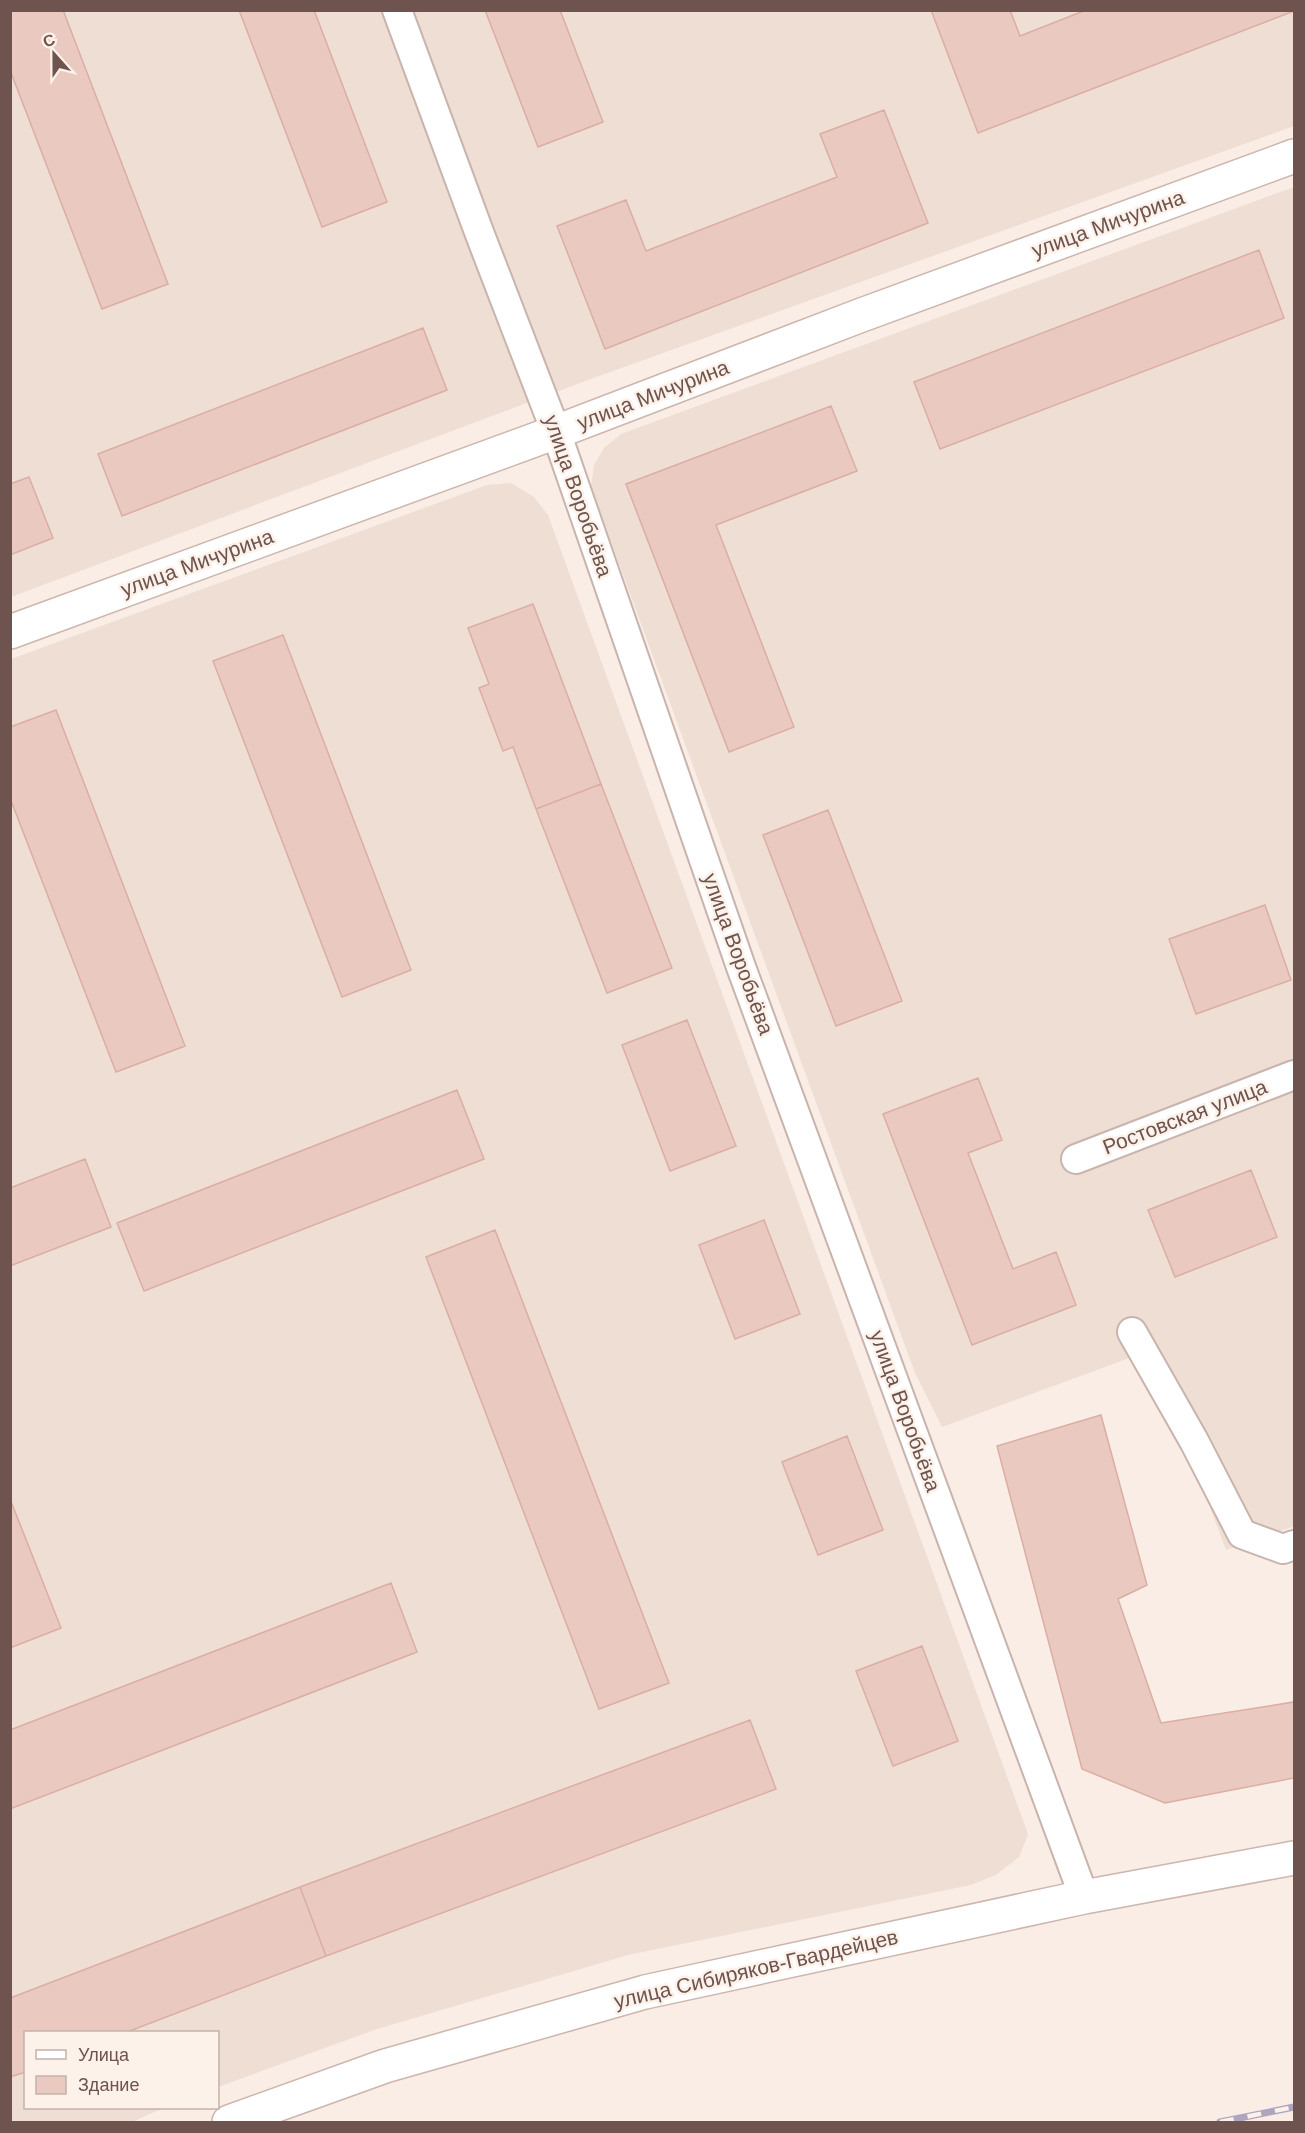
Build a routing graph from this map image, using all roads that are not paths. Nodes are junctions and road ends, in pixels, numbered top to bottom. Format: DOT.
graph roads {
  1 [pos="397,10"];
  2 [pos="1294,156"];
  3 [pos="556,432"];
  4 [pos="10,632"];
  5 [pos="1294,1075"];
  6 [pos="1076,1159"];
  7 [pos="1132,1332"];
  8 [pos="1294,1545"];
  9 [pos="1294,1858"];
  10 [pos="1084,1897"];
  11 [pos="229,2122"];
  1 -- 3 [label="street, улица Воробьёва"];
  2 -- 3 [label="street, улица Мичурина"];
  3 -- 4 [label="street, улица Мичурина"];
  3 -- 10 [label="street, улица Воробьёва"];
  5 -- 6 [label="street, Ростовская улица"];
  7 -- 8 [label="street"];
  9 -- 10 [label="street, улица Сибиряков-Гвардейцев"];
  10 -- 11 [label="street, улица Сибиряков-Гвардейцев"];
}
